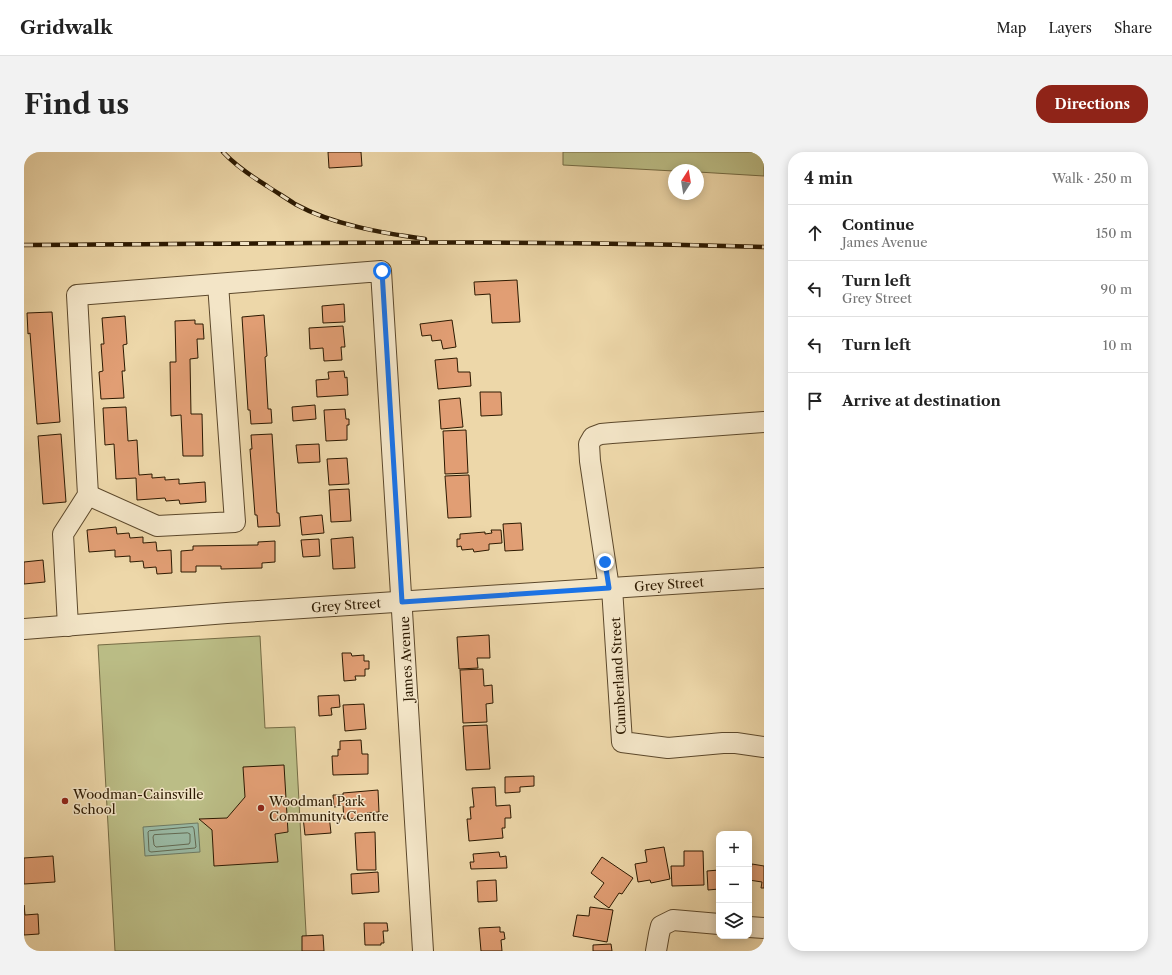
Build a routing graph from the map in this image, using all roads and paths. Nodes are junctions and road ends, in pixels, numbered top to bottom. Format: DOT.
graph roads {
  1 [pos="218,284"];
  2 [pos="764,422"];
  3 [pos="88,496"];
  4 [pos="764,578"];
  5 [pos="611,588"];
  6 [pos="402,602"];
  7 [pos="68,626"];
  8 [pos="24,629"];
  9 [pos="764,747"];
  10 [pos="714,923"];
  11 [pos="752,927"];
  12 [pos="764,928"];
  13 [pos="423,951"];
  14 [pos="656,951"];
  1 -- 3 [label="street"];
  1 -- 3 [label="street"];
  1 -- 6 [label="street, James Avenue"];
  2 -- 5 [label="street"];
  3 -- 7 [label="street"];
  4 -- 5 [label="street, Grey Street"];
  5 -- 6 [label="street, Grey Street"];
  5 -- 9 [label="street, Cumberland Street"];
  6 -- 7 [label="street, Grey Street"];
  6 -- 13 [label="street, James Avenue"];
  7 -- 8 [label="street, Grey Street"];
  10 -- 14 [label="street"];
  11 -- 12 [label="street"];
}
